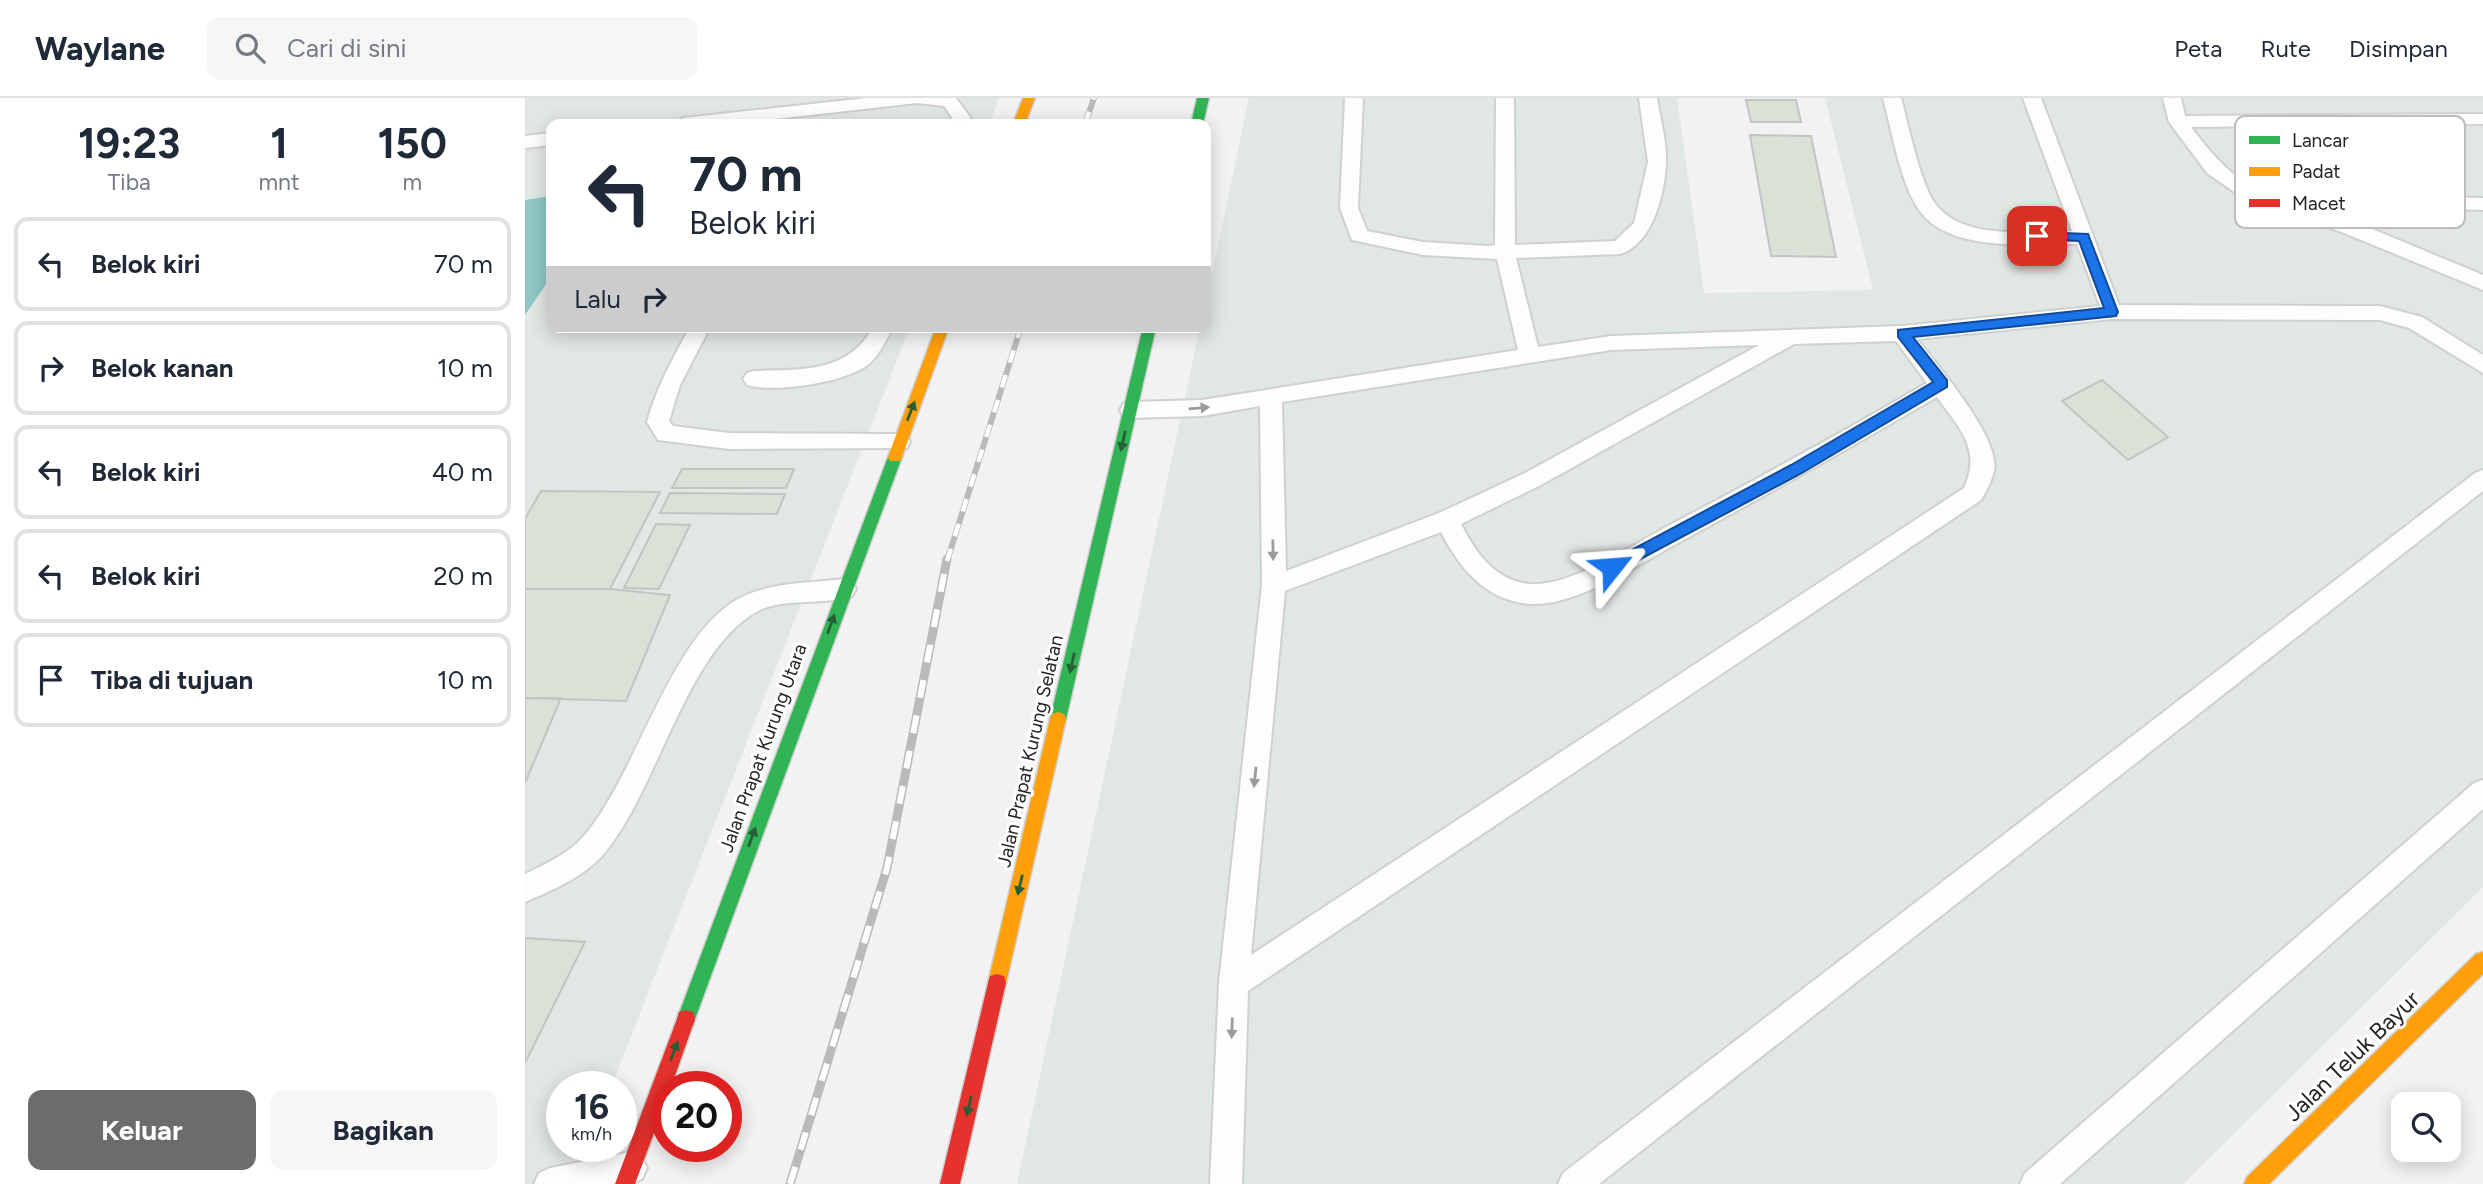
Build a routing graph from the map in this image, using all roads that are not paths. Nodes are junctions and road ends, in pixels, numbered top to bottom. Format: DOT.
graph roads {
  1 [pos="917,98"];
  2 [pos="1029,98"];
  3 [pos="1203,98"];
  4 [pos="1354,98"];
  5 [pos="1505,98"];
  6 [pos="1648,98"];
  7 [pos="1892,98"];
  8 [pos="2032,98"];
  9 [pos="2172,98"];
  10 [pos="810,117"];
  11 [pos="774,119"];
  12 [pos="960,119"];
  13 [pos="1021,119"];
  14 [pos="1197,119"];
  15 [pos="2465,119"];
  16 [pos="2483,119"];
  17 [pos="2235,121"];
  18 [pos="2178,122"];
  19 [pos="546,140"];
  20 [pos="525,142"];
  21 [pos="2235,184"];
  22 [pos="2465,204"];
  23 [pos="2483,204"];
  24 [pos="2351,228"];
  25 [pos="2084,237"];
  26 [pos="1505,251"];
  27 [pos="2483,283"];
  28 [pos="2112,312"];
  29 [pos="697,333"];
  30 [pos="881,333"];
  31 [pos="941,333"];
  32 [pos="1149,333"];
  33 [pos="1902,333"];
  34 [pos="1790,338"];
  35 [pos="1530,356"];
  36 [pos="2483,365"];
  37 [pos="754,379"];
  38 [pos="1942,384"];
  39 [pos="1271,396"];
  40 [pos="1131,410"];
  41 [pos="899,442"];
  42 [pos="2483,479"];
  43 [pos="1447,520"];
  44 [pos="1274,585"];
  45 [pos="844,589"];
  46 [pos="2483,792"];
  47 [pos="525,888"];
  48 [pos="2483,961"];
  49 [pos="1234,983"];
  50 [pos="628,1176"];
  51 [pos="551,1184"];
  52 [pos="950,1184"];
  53 [pos="1226,1184"];
  54 [pos="1574,1184"];
  55 [pos="2036,1184"];
  56 [pos="2254,1184"];
  1 -- 10 [label="lane"];
  1 -- 12 [label="lane"];
  2 -- 13 [label="street"];
  3 -- 14 [label="street"];
  4 -- 26 [label="lane"];
  5 -- 26 [label="lane"];
  6 -- 26 [label="lane"];
  7 -- 25 [label="lane"];
  8 -- 25 [label="lane"];
  9 -- 18 [label="lane"];
  10 -- 11 [label="lane"];
  15 -- 16 [label="lane"];
  17 -- 18 [label="lane"];
  18 -- 21 [label="lane"];
  19 -- 20 [label="lane"];
  22 -- 23 [label="lane"];
  24 -- 27 [label="lane"];
  25 -- 28 [label="lane"];
  26 -- 35 [label="lane"];
  28 -- 33 [label="lane"];
  28 -- 36 [label="lane"];
  29 -- 41 [label="lane"];
  30 -- 37 [label="lane"];
  41 -- 31 [label="street, Jalan Prapat Kurung Utara, one-way"];
  32 -- 40 [label="street, Jalan Prapat Kurung Selatan"];
  33 -- 34 [label="lane"];
  33 -- 38 [label="lane"];
  34 -- 35 [label="lane"];
  34 -- 43 [label="lane"];
  35 -- 39 [label="lane"];
  38 -- 43 [label="lane"];
  38 -- 49 [label="lane"];
  40 -- 39 [label="lane, one-way"];
  39 -- 44 [label="lane, one-way"];
  40 -- 52 [label="street, Jalan Prapat Kurung Selatan, one-way"];
  41 -- 45 [label="street, Jalan Prapat Kurung Utara"];
  42 -- 54 [label="lane"];
  43 -- 44 [label="lane"];
  44 -- 49 [label="lane, one-way"];
  45 -- 47 [label="lane"];
  50 -- 45 [label="street, Jalan Prapat Kurung Utara, one-way"];
  46 -- 55 [label="lane"];
  48 -- 56 [label="street, Jalan Teluk Bayur"];
  49 -- 53 [label="lane, one-way"];
  50 -- 51 [label="lane"];
}
